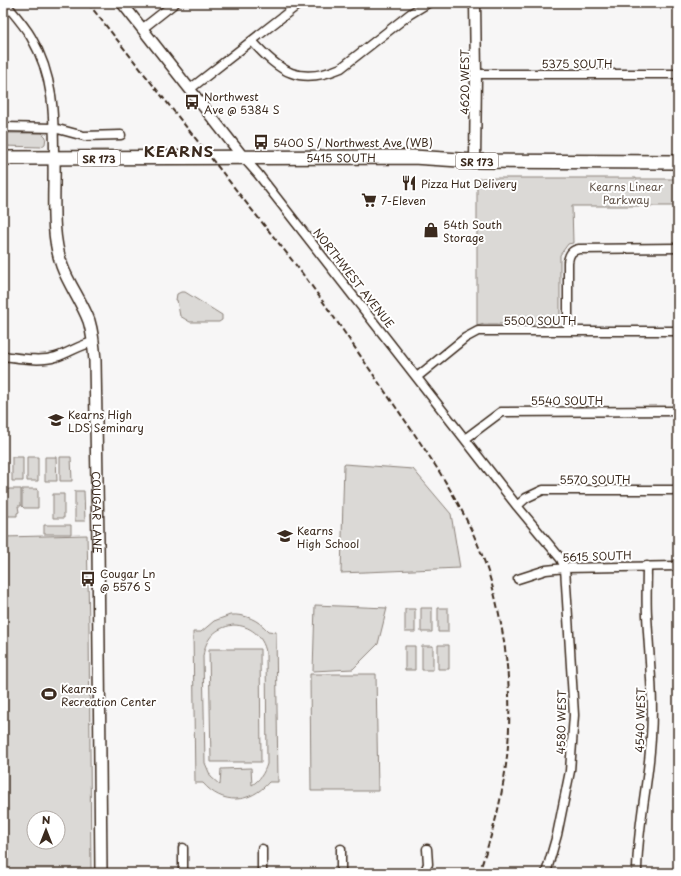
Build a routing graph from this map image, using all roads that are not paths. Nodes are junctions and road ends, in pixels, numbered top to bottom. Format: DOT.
graph roads {
  1 [pos="5,3"];
  2 [pos="122,3"];
  3 [pos="175,3"];
  4 [pos="300,3"];
  5 [pos="428,3"];
  6 [pos="475,3"];
  7 [pos="142,29"];
  8 [pos="252,41"];
  9 [pos="476,74"];
  10 [pos="678,74"];
  11 [pos="190,89"];
  12 [pos="3,127"];
  13 [pos="54,128"];
  14 [pos="121,135"];
  15 [pos="243,157"];
  16 [pos="3,158"];
  17 [pos="54,159"];
  18 [pos="475,161"];
  19 [pos="678,162"];
  20 [pos="678,248"];
  21 [pos="568,331"];
  22 [pos="678,331"];
  23 [pos="93,342"];
  24 [pos="3,356"];
  25 [pos="417,377"];
  26 [pos="678,411"];
  27 [pos="465,439"];
  28 [pos="678,490"];
  29 [pos="517,506"];
  30 [pos="647,566"];
  31 [pos="678,566"];
  32 [pos="565,568"];
  33 [pos="518,579"];
  34 [pos="183,848"];
  35 [pos="262,849"];
  36 [pos="341,849"];
  37 [pos="427,849"];
  38 [pos="101,873"];
  39 [pos="183,873"];
  40 [pos="262,873"];
  41 [pos="341,873"];
  42 [pos="424,873"];
  43 [pos="546,873"];
  44 [pos="638,873"];
  1 -- 13 [label="street"];
  2 -- 7 [label="street, NORTHWEST AVENUE"];
  3 -- 7 [label="street"];
  4 -- 8 [label="street"];
  5 -- 8 [label="street"];
  6 -- 9 [label="street, 4620 WEST"];
  7 -- 11 [label="street, NORTHWEST AVENUE"];
  8 -- 11 [label="street"];
  9 -- 10 [label="street, 5375 SOUTH"];
  9 -- 18 [label="street, 4620 WEST"];
  11 -- 15 [label="street, NORTHWEST AVENUE"];
  12 -- 13 [label="street"];
  13 -- 14 [label="street"];
  13 -- 17 [label="street"];
  15 -- 17 [label="main road, 5415 SOUTH / SR 173"];
  15 -- 18 [label="main road, 5415 SOUTH / SR 173"];
  15 -- 25 [label="street, NORTHWEST AVENUE"];
  16 -- 17 [label="main road, 5415 SOUTH / SR 173"];
  17 -- 23 [label="main road, COUGAR LANE"];
  18 -- 19 [label="main road, 5415 SOUTH / SR 173"];
  20 -- 21 [label="street"];
  21 -- 22 [label="street, 5500 SOUTH"];
  21 -- 25 [label="street, 5500 SOUTH"];
  23 -- 24 [label="street"];
  23 -- 38 [label="main road, COUGAR LANE"];
  25 -- 27 [label="street, NORTHWEST AVENUE"];
  26 -- 27 [label="street, 5540 SOUTH"];
  27 -- 29 [label="street, NORTHWEST AVENUE"];
  28 -- 29 [label="street, 5570 SOUTH"];
  29 -- 32 [label="street, NORTHWEST AVENUE"];
  30 -- 31 [label="street, 5615 SOUTH"];
  30 -- 32 [label="street, 5615 SOUTH"];
  30 -- 44 [label="street, 4540 WEST"];
  32 -- 33 [label="street, 5615 SOUTH"];
  32 -- 43 [label="street, 4580 WEST"];
  34 -- 39 [label="street"];
  35 -- 40 [label="street"];
  36 -- 41 [label="street"];
  37 -- 42 [label="street"];
}
